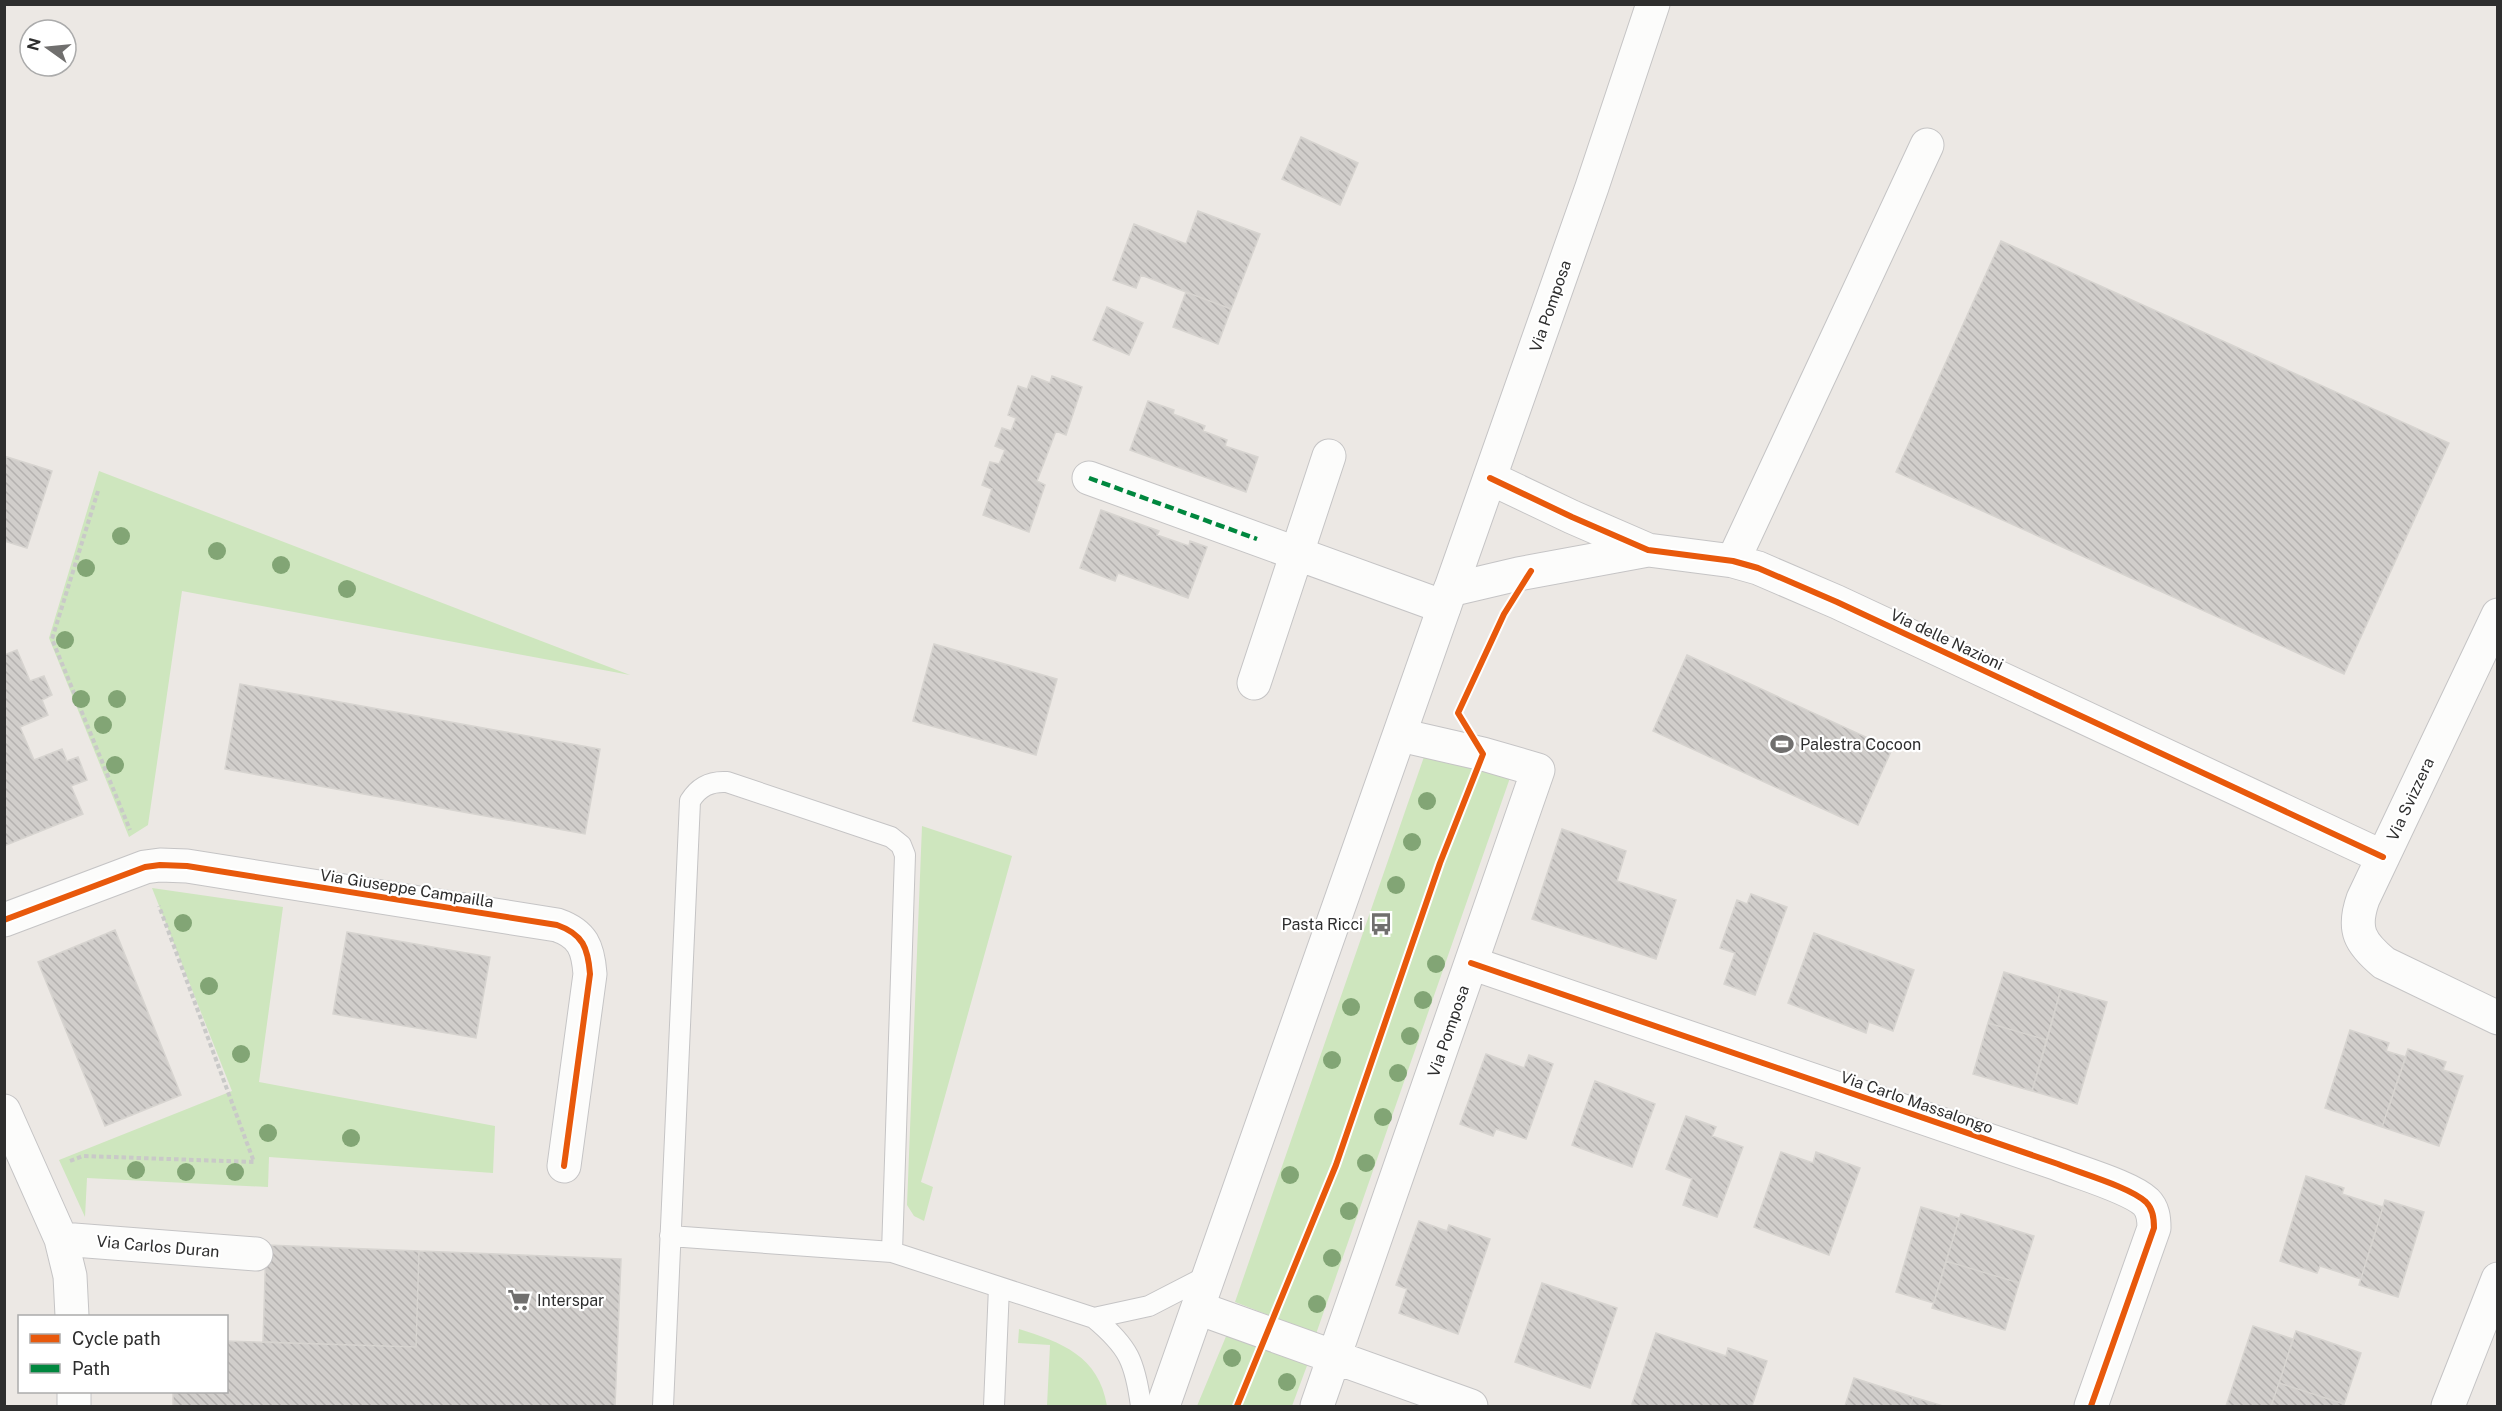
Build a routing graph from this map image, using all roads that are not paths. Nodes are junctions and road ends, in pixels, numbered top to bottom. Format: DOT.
graph roads {
  1 [pos="1632,4"];
  2 [pos="1653,4"];
  3 [pos="1638,51"];
  4 [pos="1927,145"];
  5 [pos="1329,456"];
  6 [pos="1089,478"];
  7 [pos="1490,478"];
  8 [pos="1648,550"];
  9 [pos="1296,553"];
  10 [pos="1733,561"];
  11 [pos="1447,599"];
  12 [pos="2498,615"];
  13 [pos="1254,683"];
  14 [pos="1400,735"];
  15 [pos="2383,857"];
  16 [pos="4,920"];
  17 [pos="1471,963"];
  18 [pos="2498,1018"];
  19 [pos="4,1111"];
  20 [pos="564,1166"];
  21 [pos="670,1236"];
  22 [pos="61,1239"];
  23 [pos="892,1252"];
  24 [pos="256,1254"];
  25 [pos="1211,1274"];
  26 [pos="2498,1279"];
  27 [pos="999,1287"];
  28 [pos="1198,1308"];
  29 [pos="72,1315"];
  30 [pos="1094,1318"];
  31 [pos="1335,1359"];
  32 [pos="663,1407"];
  33 [pos="994,1407"];
  34 [pos="1141,1407"];
  35 [pos="1163,1407"];
  36 [pos="1317,1407"];
  37 [pos="1471,1407"];
  38 [pos="2091,1407"];
  39 [pos="2448,1407"];
  1 -- 3 [label="street"];
  2 -- 3 [label="street, Via Pomposa"];
  3 -- 7 [label="street, Via Pomposa"];
  4 -- 10 [label="street"];
  5 -- 9 [label="street"];
  6 -- 9 [label="street"];
  7 -- 8 [label="street, Via delle Nazioni"];
  7 -- 11 [label="street, Via Pomposa"];
  8 -- 10 [label="street, Via delle Nazioni"];
  8 -- 11 [label="street, Via delle Nazioni"];
  9 -- 11 [label="street"];
  9 -- 13 [label="street"];
  10 -- 15 [label="street, Via delle Nazioni"];
  11 -- 14 [label="street, Via Pomposa"];
  12 -- 15 [label="street, Via Svizzera"];
  14 -- 17 [label="street, Via Pomposa"];
  14 -- 25 [label="street, Via Pomposa"];
  15 -- 18 [label="street, Via Svizzera"];
  16 -- 20 [label="street, Via Giuseppe Campailla"];
  17 -- 31 [label="street, Via Pomposa"];
  17 -- 38 [label="street, Via Carlo Massalongo"];
  19 -- 22 [label="street"];
  21 -- 23 [label="lane"];
  21 -- 23 [label="lane"];
  21 -- 32 [label="lane"];
  22 -- 24 [label="street, Via Carlos Duran"];
  22 -- 29 [label="street"];
  23 -- 27 [label="lane"];
  25 -- 28 [label="street, Via Pomposa"];
  25 -- 30 [label="lane"];
  26 -- 39 [label="street"];
  27 -- 30 [label="lane"];
  27 -- 33 [label="lane"];
  28 -- 31 [label="street"];
  28 -- 35 [label="street, Via Pomposa"];
  30 -- 34 [label="lane"];
  31 -- 36 [label="street, Via Pomposa"];
  31 -- 37 [label="street"];
}
